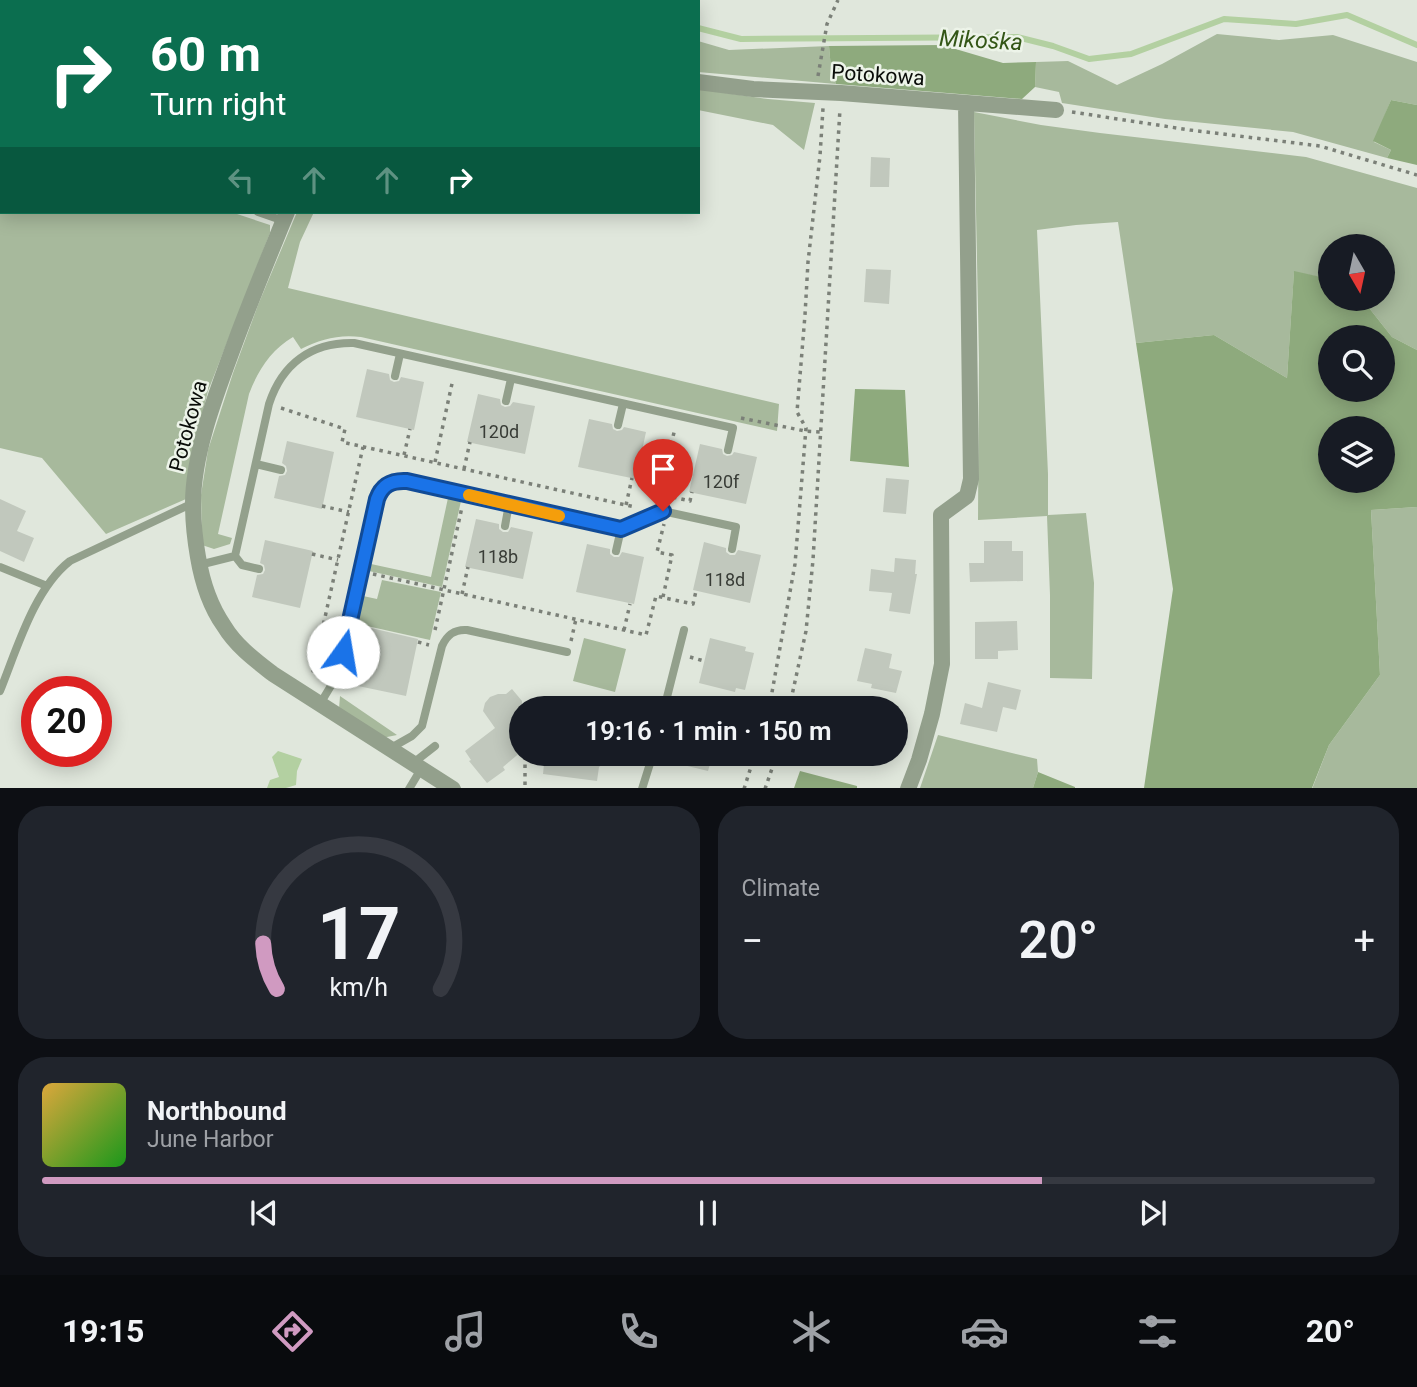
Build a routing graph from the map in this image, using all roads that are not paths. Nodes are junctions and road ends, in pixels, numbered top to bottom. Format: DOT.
graph roads {
  1 [pos="700,82"];
  2 [pos="966,103"];
  3 [pos="1056,110"];
  4 [pos="285,216"];
  5 [pos="400,354"];
  6 [pos="395,376"];
  7 [pos="511,379"];
  8 [pos="506,401"];
  9 [pos="623,404"];
  10 [pos="618,425"];
  11 [pos="728,450"];
  12 [pos="256,464"];
  13 [pos="281,470"];
  14 [pos="193,503"];
  15 [pos="509,504"];
  16 [pos="505,526"];
  17 [pos="621,529"];
  18 [pos="732,549"];
  19 [pos="615,551"];
  20 [pos="235,556"];
  21 [pos="199,565"];
  22 [pos="0,567"];
  23 [pos="259,569"];
  24 [pos="47,586"];
  25 [pos="684,630"];
  26 [pos="343,652"];
  27 [pos="567,652"];
  28 [pos="365,657"];
  29 [pos="0,691"];
  30 [pos="667,696"];
  31 [pos="320,704"];
  32 [pos="435,746"];
  33 [pos="389,749"];
  34 [pos="416,766"];
  35 [pos="649,766"];
  36 [pos="409,788"];
  37 [pos="451,788"];
  38 [pos="642,788"];
  39 [pos="908,788"];
  1 -- 2 [label="street, Potokowa"];
  2 -- 3 [label="street, Potokowa"];
  2 -- 39 [label="street"];
  4 -- 14 [label="street, Potokowa"];
  5 -- 6 [label="lane"];
  5 -- 7 [label="lane"];
  5 -- 12 [label="lane"];
  7 -- 8 [label="lane"];
  7 -- 9 [label="lane"];
  9 -- 10 [label="lane"];
  9 -- 11 [label="lane"];
  12 -- 13 [label="lane"];
  12 -- 20 [label="lane"];
  14 -- 21 [label="street, Potokowa"];
  14 -- 24 [label="lane"];
  15 -- 16 [label="lane"];
  15 -- 17 [label="lane"];
  15 -- 26 [label="lane"];
  17 -- 18 [label="lane"];
  17 -- 19 [label="lane"];
  20 -- 21 [label="lane"];
  20 -- 23 [label="lane"];
  21 -- 31 [label="street, Potokowa"];
  22 -- 24 [label="lane"];
  24 -- 29 [label="lane"];
  25 -- 30 [label="lane"];
  26 -- 28 [label="lane"];
  26 -- 31 [label="lane"];
  27 -- 33 [label="lane"];
  31 -- 33 [label="street, Potokowa"];
  32 -- 34 [label="lane"];
  33 -- 34 [label="street, Potokowa"];
  34 -- 36 [label="lane"];
  34 -- 37 [label="street, Potokowa"];
  35 -- 38 [label="lane"];
}
